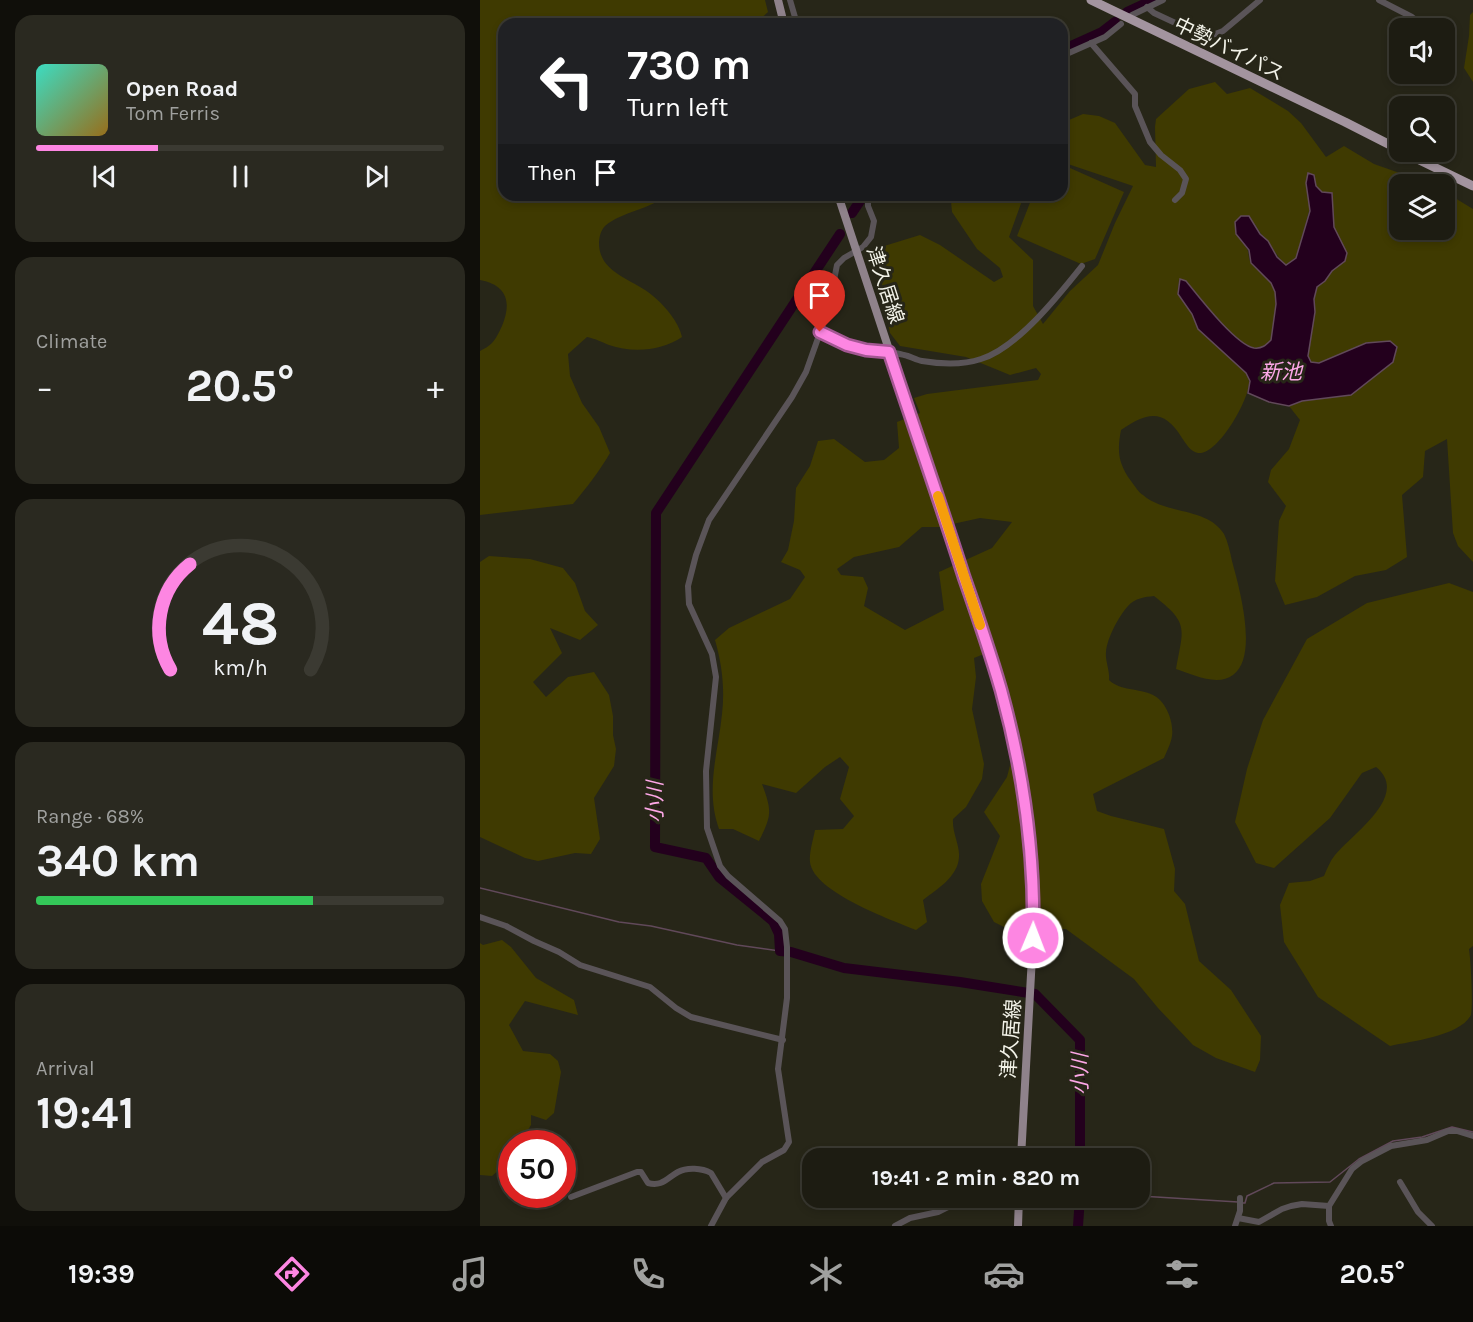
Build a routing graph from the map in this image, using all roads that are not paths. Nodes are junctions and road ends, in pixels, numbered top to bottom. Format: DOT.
graph roads {
  1 [pos="778,0"];
  2 [pos="789,0"];
  3 [pos="1089,0"];
  4 [pos="1163,0"];
  5 [pos="1260,0"];
  6 [pos="1379,0"];
  7 [pos="1147,7"];
  8 [pos="1132,15"];
  9 [pos="783,18"];
  10 [pos="795,18"];
  11 [pos="1413,18"];
  12 [pos="1121,24"];
  13 [pos="1091,43"];
  14 [pos="1068,53"];
  15 [pos="1389,145"];
  16 [pos="1424,162"];
  17 [pos="1473,186"];
  18 [pos="1175,200"];
  19 [pos="840,201"];
  20 [pos="869,201"];
  21 [pos="857,251"];
  22 [pos="1082,266"];
  23 [pos="820,332"];
  24 [pos="889,352"];
  25 [pos="480,917"];
  26 [pos="783,1040"];
  27 [pos="1473,1136"];
  28 [pos="1377,1144"];
  29 [pos="1022,1148"];
  30 [pos="1381,1151"];
  31 [pos="1400,1182"];
  32 [pos="576,1195"];
  33 [pos="726,1198"];
  34 [pos="1240,1198"];
  35 [pos="1329,1206"];
  36 [pos="946,1208"];
  37 [pos="1019,1208"];
  38 [pos="1238,1218"];
  39 [pos="711,1226"];
  40 [pos="895,1226"];
  41 [pos="1018,1226"];
  42 [pos="1235,1226"];
  43 [pos="1331,1226"];
  44 [pos="1432,1226"];
  1 -- 9 [label="main road"];
  2 -- 10 [label="street"];
  3 -- 15 [label="highway, 中勢バイパス"];
  4 -- 7 [label="street"];
  5 -- 7 [label="street"];
  6 -- 11 [label="street"];
  7 -- 8 [label="street"];
  12 -- 13 [label="street"];
  13 -- 14 [label="street"];
  13 -- 18 [label="street"];
  16 -- 17 [label="highway, 中勢バイパス"];
  19 -- 21 [label="main road, 津久居線"];
  20 -- 21 [label="street"];
  21 -- 23 [label="street"];
  21 -- 24 [label="main road, 津久居線"];
  22 -- 24 [label="street"];
  23 -- 24 [label="street"];
  23 -- 26 [label="street"];
  24 -- 29 [label="main road, 津久居線"];
  25 -- 26 [label="street"];
  26 -- 33 [label="street"];
  27 -- 30 [label="street"];
  28 -- 30 [label="street"];
  30 -- 35 [label="street"];
  31 -- 44 [label="street"];
  32 -- 33 [label="street"];
  33 -- 39 [label="street"];
  34 -- 38 [label="street"];
  35 -- 38 [label="street"];
  35 -- 43 [label="street"];
  36 -- 40 [label="street"];
  37 -- 41 [label="main road"];
  38 -- 42 [label="street"];
}
